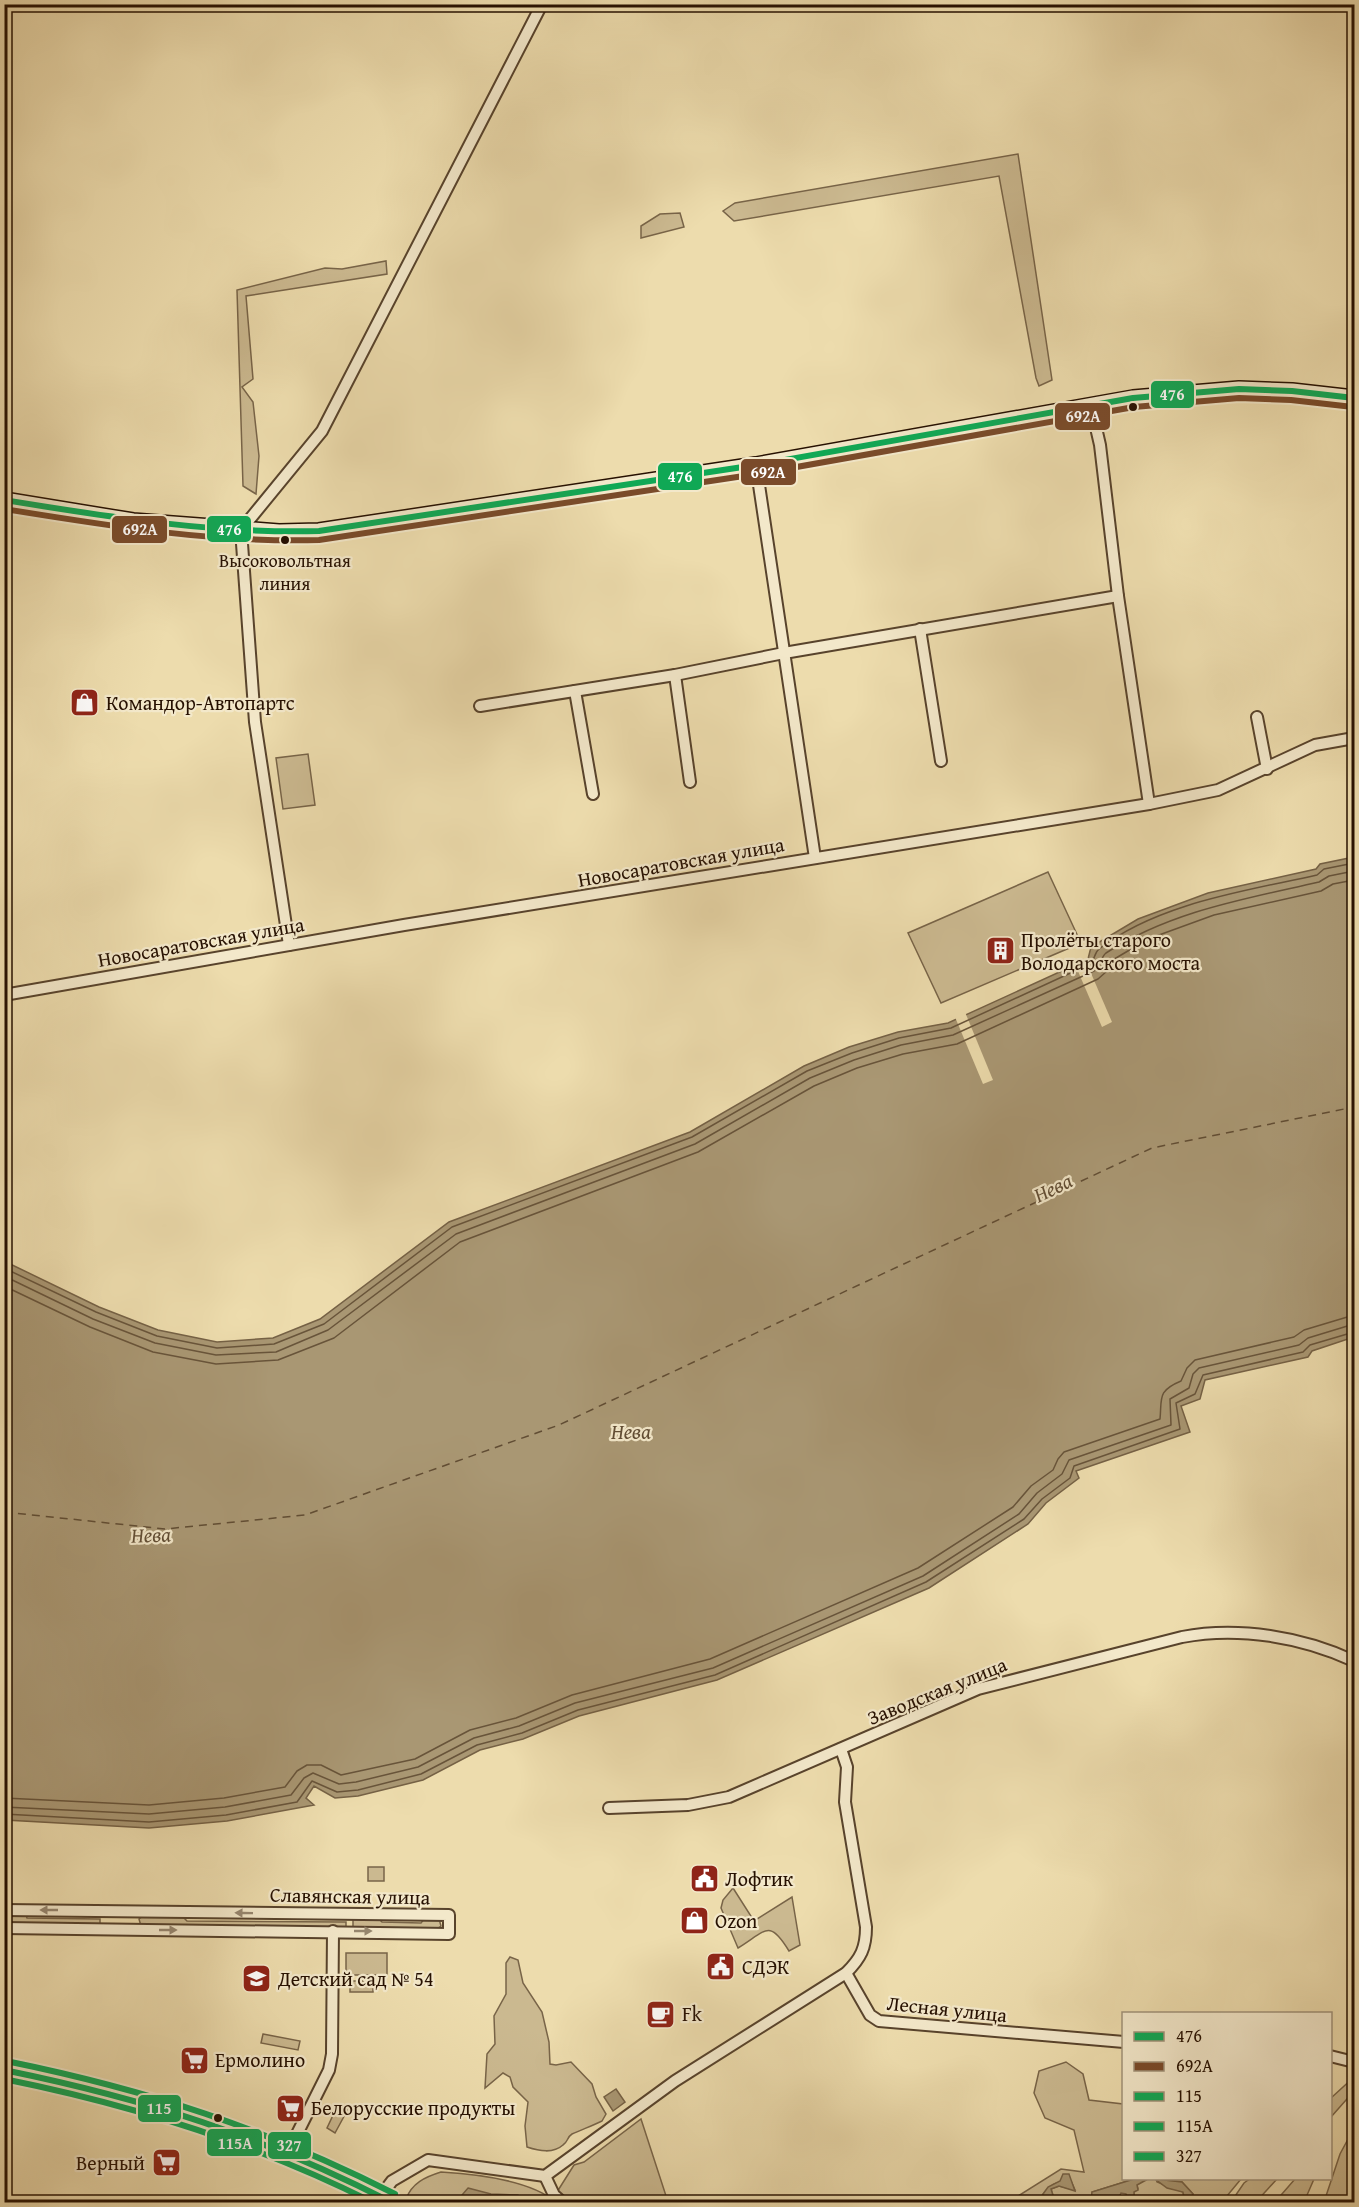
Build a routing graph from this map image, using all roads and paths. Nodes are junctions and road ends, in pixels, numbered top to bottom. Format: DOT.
graph roads {
  1 [pos="542,4"];
  2 [pos="1354,398"];
  3 [pos="1091,406"];
  4 [pos="756,465"];
  5 [pos="4,500"];
  6 [pos="241,530"];
  7 [pos="1118,596"];
  8 [pos="920,629"];
  9 [pos="784,653"];
  10 [pos="675,675"];
  11 [pos="575,691"];
  12 [pos="480,706"];
  13 [pos="1257,717"];
  14 [pos="1354,738"];
  15 [pos="941,761"];
  16 [pos="1267,769"];
  17 [pos="690,782"];
  18 [pos="593,794"];
  19 [pos="1149,804"];
  20 [pos="815,858"];
  21 [pos="289,945"];
  22 [pos="4,995"];
  23 [pos="1354,1661"];
  24 [pos="841,1749"];
  25 [pos="609,1808"];
  26 [pos="4,1910"];
  27 [pos="128,1911"];
  28 [pos="4,1928"];
  29 [pos="127,1929"];
  30 [pos="333,1931"];
  31 [pos="846,1972"];
  32 [pos="1122,2042"];
  33 [pos="1332,2056"];
  34 [pos="1354,2062"];
  35 [pos="4,2070"];
  36 [pos="288,2152"];
  37 [pos="545,2176"];
  38 [pos="386,2200"];
  39 [pos="562,2202"];
  1 -- 6 [label="street"];
  2 -- 3 [label="main road"];
  3 -- 4 [label="main road"];
  3 -- 7 [label="street"];
  4 -- 6 [label="main road"];
  4 -- 9 [label="street"];
  5 -- 6 [label="main road"];
  6 -- 21 [label="street"];
  7 -- 8 [label="street"];
  7 -- 19 [label="street"];
  8 -- 9 [label="street"];
  8 -- 15 [label="street"];
  9 -- 10 [label="street"];
  9 -- 20 [label="street"];
  10 -- 11 [label="street"];
  10 -- 17 [label="street"];
  11 -- 12 [label="street"];
  11 -- 18 [label="street"];
  13 -- 16 [label="street"];
  14 -- 16 [label="street, Новосаратовская улица"];
  16 -- 19 [label="street, Новосаратовская улица"];
  19 -- 20 [label="street, Новосаратовская улица"];
  20 -- 21 [label="street, Новосаратовская улица"];
  21 -- 22 [label="street, Новосаратовская улица"];
  23 -- 24 [label="street, Заводская улица"];
  24 -- 25 [label="street, Заводская улица"];
  24 -- 31 [label="street"];
  27 -- 26 [label="street, Славянская улица, one-way"];
  27 -- 29 [label="street"];
  30 -- 27 [label="street, Славянская улица, one-way"];
  28 -- 29 [label="street, Славянская улица"];
  29 -- 30 [label="street, Славянская улица, one-way"];
  30 -- 36 [label="street"];
  31 -- 32 [label="street, Лесная улица"];
  31 -- 37 [label="street"];
  33 -- 34 [label="street"];
  35 -- 36 [label="main road"];
  36 -- 38 [label="main road"];
  37 -- 38 [label="street"];
  37 -- 39 [label="street"];
}
